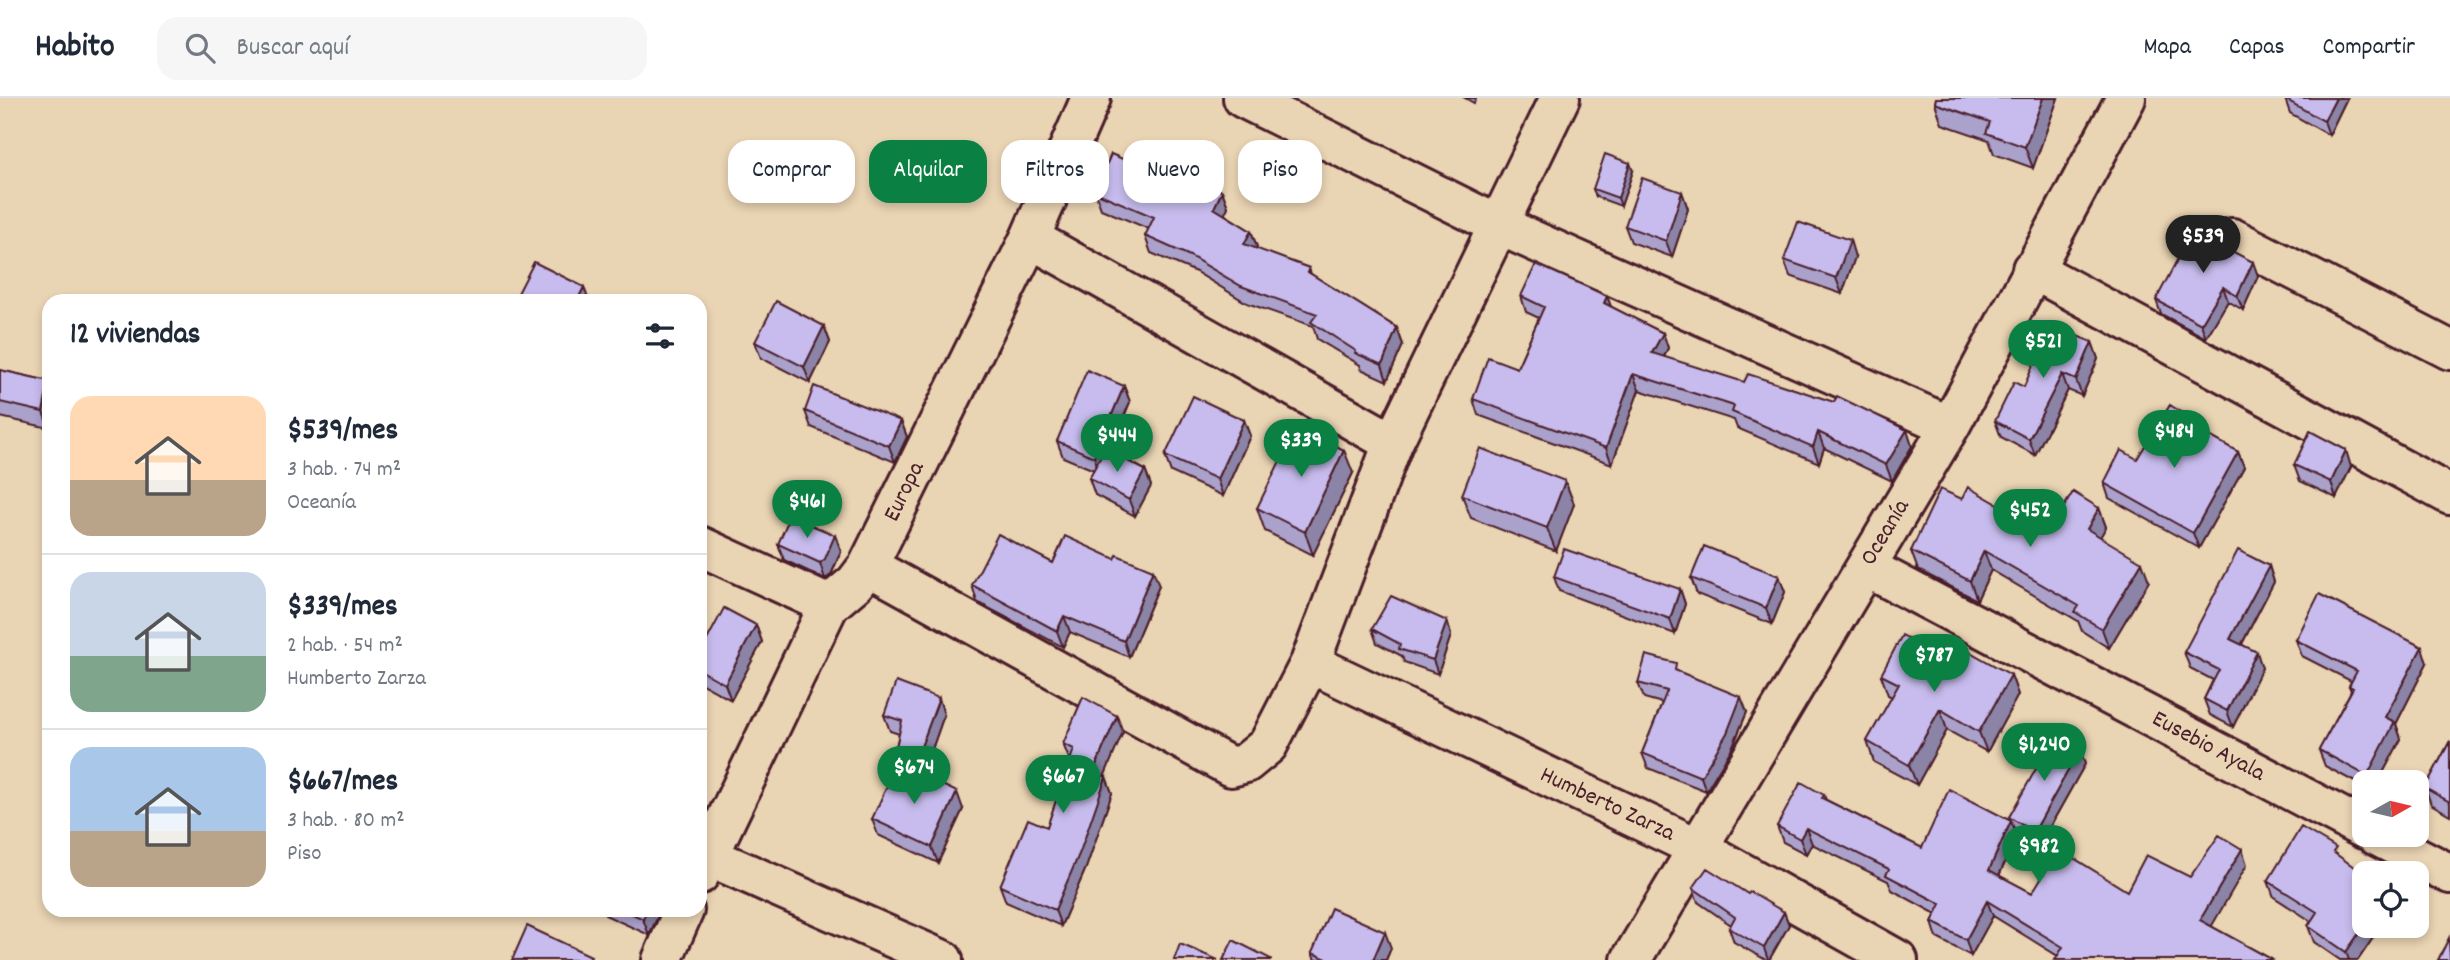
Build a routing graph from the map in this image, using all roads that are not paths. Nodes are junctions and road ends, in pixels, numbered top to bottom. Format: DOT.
graph roads {
  1 [pos="1091,98"];
  2 [pos="1243,98"];
  3 [pos="1560,98"];
  4 [pos="2126,98"];
  5 [pos="1496,224"];
  6 [pos="1030,238"];
  7 [pos="2232,238"];
  8 [pos="2032,269"];
  9 [pos="2450,350"];
  10 [pos="1950,426"];
  11 [pos="1394,443"];
  12 [pos="2450,495"];
  13 [pos="707,549"];
  14 [pos="868,566"];
  15 [pos="1866,567"];
  16 [pos="829,605"];
  17 [pos="1310,663"];
  18 [pos="2352,823"];
  19 [pos="2398,847"];
  20 [pos="1698,848"];
  21 [pos="707,859"];
  22 [pos="707,866"];
  23 [pos="2450,874"];
  24 [pos="681,917"];
  25 [pos="662,960"];
  26 [pos="943,960"];
  27 [pos="1631,960"];
  28 [pos="1898,960"];
  1 -- 6 [label="street, Europa"];
  2 -- 5 [label="street"];
  3 -- 5 [label="street"];
  4 -- 8 [label="street, Oceanía"];
  5 -- 10 [label="street"];
  5 -- 11 [label="street"];
  6 -- 11 [label="street"];
  6 -- 14 [label="street, Europa"];
  7 -- 9 [label="street"];
  8 -- 10 [label="street, Oceanía"];
  8 -- 12 [label="street"];
  10 -- 15 [label="street, Oceanía"];
  11 -- 17 [label="street"];
  13 -- 16 [label="street"];
  14 -- 16 [label="street, Europa"];
  14 -- 17 [label="street"];
  15 -- 18 [label="street, Eusebio Ayala"];
  15 -- 20 [label="street, Oceanía"];
  16 -- 21 [label="street, Europa"];
  17 -- 20 [label="street, Humberto Zarza"];
  19 -- 23 [label="street"];
  20 -- 27 [label="street, Oceanía"];
  20 -- 28 [label="street, Humberto Zarza"];
  22 -- 26 [label="street"];
  24 -- 25 [label="street"];
}
